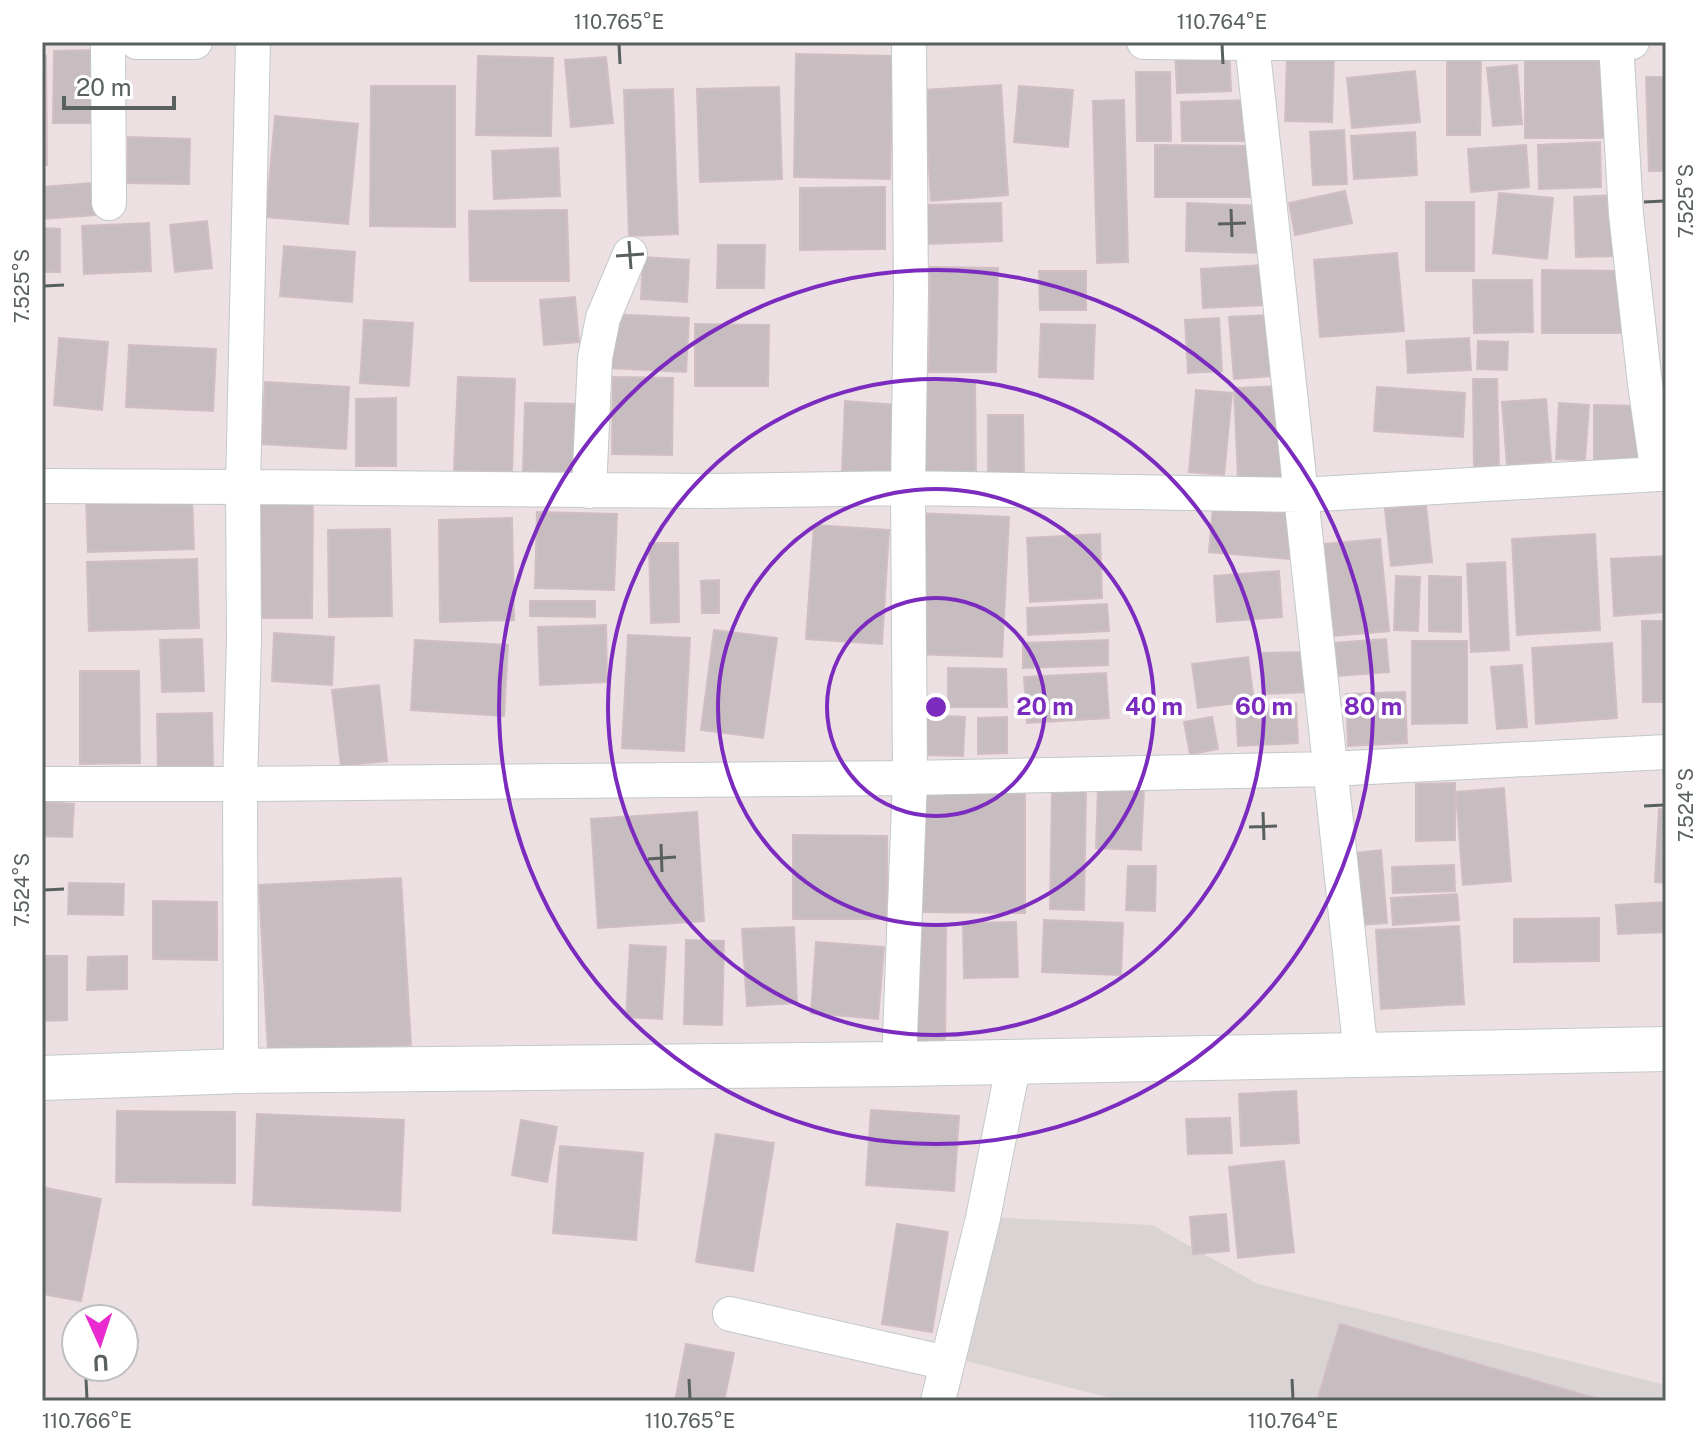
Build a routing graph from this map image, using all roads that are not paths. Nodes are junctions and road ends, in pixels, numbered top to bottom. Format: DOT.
graph roads {
  1 [pos="108,42"];
  2 [pos="137,42"];
  3 [pos="195,42"];
  4 [pos="253,42"];
  5 [pos="909,42"];
  6 [pos="1144,42"];
  7 [pos="1632,42"];
  8 [pos="1273,43"];
  9 [pos="1616,43"];
  10 [pos="109,203"];
  11 [pos="630,254"];
  12 [pos="1662,474"];
  13 [pos="42,486"];
  14 [pos="243,487"];
  15 [pos="908,488"];
  16 [pos="589,491"];
  17 [pos="1301,495"];
  18 [pos="1666,752"];
  19 [pos="1330,769"];
  20 [pos="910,778"];
  21 [pos="42,784"];
  22 [pos="240,784"];
  23 [pos="1666,1049"];
  24 [pos="1361,1055"];
  25 [pos="1014,1062"];
  26 [pos="899,1064"];
  27 [pos="241,1071"];
  28 [pos="42,1078"];
  29 [pos="730,1314"];
  30 [pos="947,1363"];
  31 [pos="938,1401"];
  1 -- 10 [label="street"];
  2 -- 3 [label="street"];
  4 -- 14 [label="street"];
  5 -- 15 [label="street"];
  6 -- 8 [label="street"];
  7 -- 9 [label="street"];
  8 -- 9 [label="street"];
  8 -- 17 [label="street"];
  9 -- 12 [label="street"];
  11 -- 16 [label="street"];
  12 -- 17 [label="street"];
  13 -- 14 [label="street"];
  14 -- 16 [label="street"];
  14 -- 22 [label="street"];
  15 -- 16 [label="street"];
  15 -- 17 [label="street"];
  15 -- 20 [label="street"];
  17 -- 19 [label="street"];
  18 -- 19 [label="street"];
  19 -- 20 [label="street"];
  19 -- 24 [label="street"];
  20 -- 22 [label="street"];
  20 -- 26 [label="street"];
  21 -- 22 [label="street"];
  22 -- 27 [label="street"];
  23 -- 24 [label="main road"];
  24 -- 25 [label="main road"];
  25 -- 26 [label="main road"];
  25 -- 30 [label="street"];
  26 -- 27 [label="main road"];
  27 -- 28 [label="main road"];
  29 -- 30 [label="street"];
  30 -- 31 [label="street"];
}
